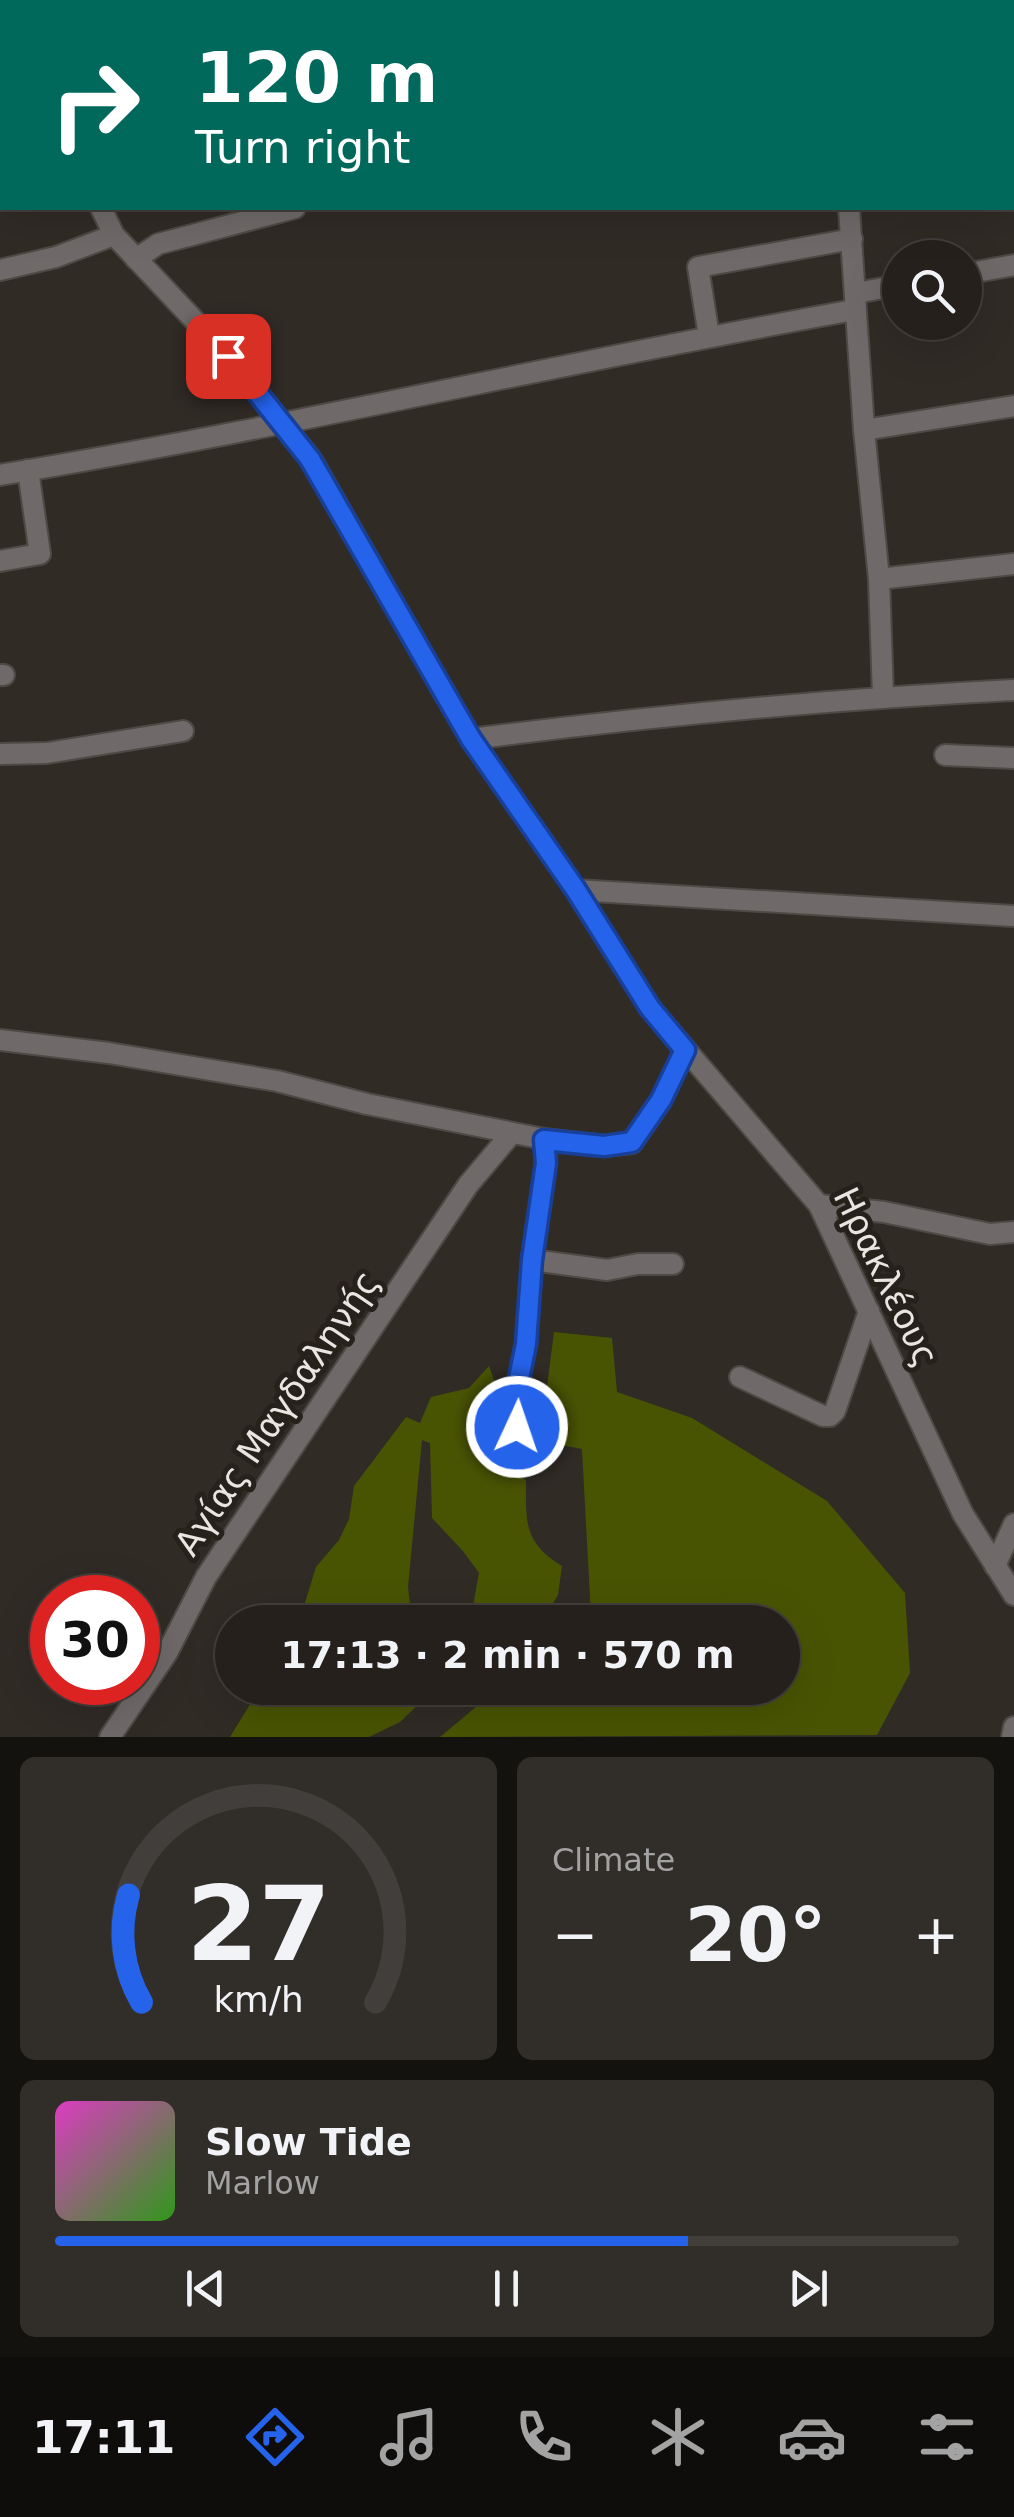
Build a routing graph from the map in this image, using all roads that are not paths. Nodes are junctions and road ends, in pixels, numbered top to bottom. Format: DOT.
graph roads {
  1 [pos="101,210"];
  2 [pos="287,210"];
  3 [pos="849,210"];
  4 [pos="114,235"];
  5 [pos="852,239"];
  6 [pos="136,259"];
  7 [pos="1014,265"];
  8 [pos="0,270"];
  9 [pos="982,271"];
  10 [pos="882,291"];
  11 [pos="855,301"];
  12 [pos="710,336"];
  13 [pos="1014,406"];
  14 [pos="284,422"];
  15 [pos="864,430"];
  16 [pos="28,470"];
  17 [pos="0,475"];
  18 [pos="0,562"];
  19 [pos="1014,564"];
  20 [pos="879,579"];
  21 [pos="1014,690"];
  22 [pos="883,696"];
  23 [pos="183,731"];
  24 [pos="471,739"];
  25 [pos="0,754"];
  26 [pos="945,755"];
  27 [pos="1014,758"];
  28 [pos="576,890"];
  29 [pos="1014,916"];
  30 [pos="0,1040"];
  31 [pos="685,1050"];
  32 [pos="512,1134"];
  33 [pos="544,1140"];
  34 [pos="819,1205"];
  35 [pos="1014,1232"];
  36 [pos="532,1260"];
  37 [pos="673,1264"];
  38 [pos="870,1310"];
  39 [pos="740,1377"];
  40 [pos="537,1460"];
  41 [pos="1014,1524"];
  42 [pos="996,1566"];
  43 [pos="1014,1596"];
  44 [pos="1014,1727"];
  45 [pos="110,1737"];
  46 [pos="1012,1737"];
  1 -- 4 [label="street, Ηρακλέους"];
  2 -- 6 [label="street"];
  3 -- 5 [label="street"];
  4 -- 6 [label="street, Ηρακλέους"];
  4 -- 8 [label="street"];
  5 -- 11 [label="street"];
  5 -- 12 [label="street"];
  6 -- 14 [label="street, Ηρακλέους"];
  7 -- 9 [label="street"];
  10 -- 11 [label="street"];
  11 -- 12 [label="street"];
  11 -- 15 [label="street"];
  12 -- 14 [label="street"];
  13 -- 15 [label="street"];
  14 -- 16 [label="street"];
  14 -- 24 [label="street, Ηρακλέους"];
  15 -- 20 [label="street"];
  16 -- 17 [label="street"];
  16 -- 18 [label="street"];
  19 -- 20 [label="street"];
  20 -- 22 [label="street"];
  21 -- 22 [label="street"];
  22 -- 24 [label="street"];
  23 -- 25 [label="street"];
  24 -- 28 [label="street, Ηρακλέους"];
  26 -- 27 [label="street"];
  28 -- 29 [label="street"];
  28 -- 31 [label="street, Ηρακλέους"];
  30 -- 32 [label="street"];
  31 -- 33 [label="street"];
  31 -- 34 [label="street, Ηρακλέους"];
  32 -- 33 [label="street"];
  32 -- 45 [label="street, Αγίας Μαγδαληνής"];
  33 -- 36 [label="street"];
  34 -- 35 [label="street"];
  34 -- 38 [label="street, Ηρακλέους"];
  36 -- 37 [label="street"];
  36 -- 40 [label="street"];
  38 -- 39 [label="street"];
  38 -- 42 [label="street, Ηρακλέους"];
  41 -- 42 [label="street"];
  42 -- 43 [label="street, Ηρακλέους"];
  44 -- 46 [label="street"];
}
